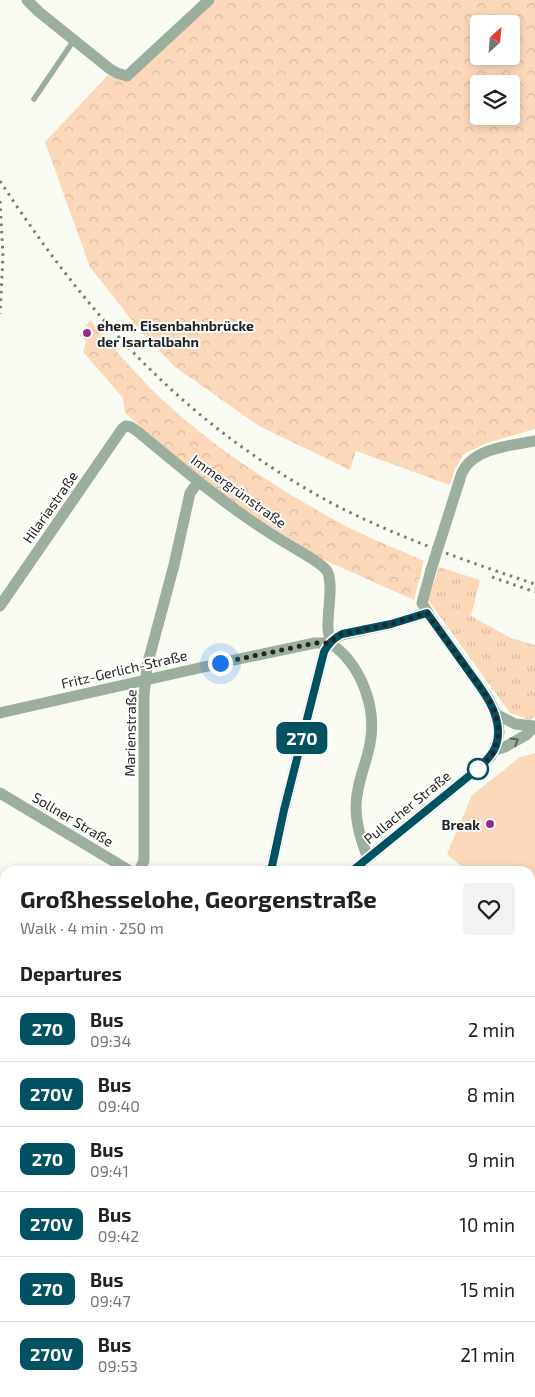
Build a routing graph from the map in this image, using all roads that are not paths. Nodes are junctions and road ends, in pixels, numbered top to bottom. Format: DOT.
graph roads {
  1 [pos="27,0"];
  2 [pos="209,0"];
  3 [pos="74,40"];
  4 [pos="34,99"];
  5 [pos="126,426"];
  6 [pos="535,441"];
  7 [pos="198,482"];
  8 [pos="0,606"];
  9 [pos="427,613"];
  10 [pos="330,643"];
  11 [pos="146,680"];
  12 [pos="0,713"];
  13 [pos="496,714"];
  14 [pos="534,726"];
  15 [pos="495,750"];
  16 [pos="0,793"];
  17 [pos="368,858"];
  18 [pos="122,866"];
  19 [pos="142,866"];
  20 [pos="271,866"];
  21 [pos="358,866"];
  1 -- 3 [label="street"];
  2 -- 3 [label="street"];
  3 -- 4 [label="lane"];
  5 -- 7 [label="street, Immergrünstraße"];
  5 -- 8 [label="street, Hilariastraße"];
  6 -- 9 [label="street, bridge"];
  7 -- 10 [label="street, Immergrünstraße"];
  7 -- 11 [label="street, Marienstraße"];
  9 -- 10 [label="street, Fritz-Gerlich-Straße"];
  9 -- 13 [label="street"];
  10 -- 11 [label="street, Fritz-Gerlich-Straße"];
  10 -- 17 [label="street"];
  10 -- 20 [label="street"];
  11 -- 12 [label="street, Fritz-Gerlich-Straße"];
  11 -- 19 [label="street, Marienstraße"];
  13 -- 14 [label="street"];
  13 -- 15 [label="street"];
  15 -- 14 [label="street, one-way"];
  15 -- 17 [label="street, Pullacher Straße"];
  16 -- 18 [label="street, Sollner Straße"];
  17 -- 21 [label="street, Pullacher Straße"];
}
